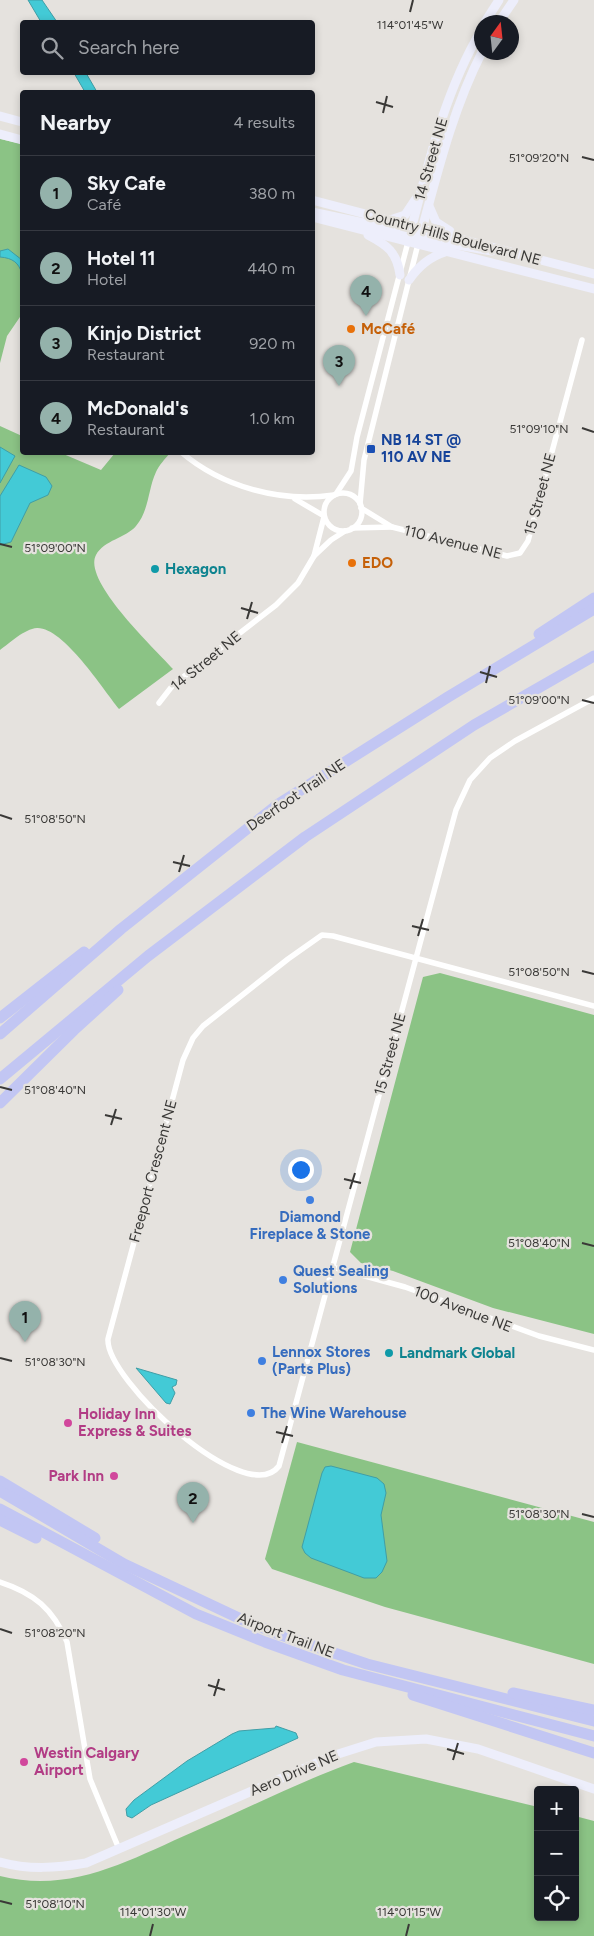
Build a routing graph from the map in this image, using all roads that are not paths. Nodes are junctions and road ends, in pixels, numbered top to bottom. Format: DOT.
graph roads {
  1 [pos="500,0"];
  2 [pos="514,0"];
  3 [pos="490,15"];
  4 [pos="504,15"];
  5 [pos="474,43"];
  6 [pos="478,60"];
  7 [pos="0,116"];
  8 [pos="20,121"];
  9 [pos="0,134"];
  10 [pos="20,139"];
  11 [pos="422,189"];
  12 [pos="315,201"];
  13 [pos="429,206"];
  14 [pos="315,213"];
  15 [pos="315,218"];
  16 [pos="391,220"];
  17 [pos="354,228"];
  18 [pos="423,228"];
  19 [pos="411,233"];
  20 [pos="419,241"];
  21 [pos="473,241"];
  22 [pos="445,252"];
  23 [pos="529,256"];
  24 [pos="400,274"];
  25 [pos="594,274"];
  26 [pos="409,280"];
  27 [pos="594,289"];
  28 [pos="582,340"];
  29 [pos="365,407"];
  30 [pos="373,426"];
  31 [pos="184,455"];
  32 [pos="335,494"];
  33 [pos="293,498"];
  34 [pos="361,506"];
  35 [pos="324,516"];
  36 [pos="392,527"];
  37 [pos="352,528"];
  38 [pos="345,531"];
  39 [pos="314,556"];
  40 [pos="514,556"];
  41 [pos="594,598"];
  42 [pos="594,609"];
  43 [pos="594,656"];
  44 [pos="594,660"];
  45 [pos="542,687"];
  46 [pos="448,697"];
  47 [pos="594,698"];
  48 [pos="159,703"];
  49 [pos="121,929"];
  50 [pos="174,938"];
  51 [pos="415,958"];
  52 [pos="594,1006"];
  53 [pos="0,1018"];
  54 [pos="0,1034"];
  55 [pos="0,1079"];
  56 [pos="0,1103"];
  57 [pos="332,1267"];
  58 [pos="594,1350"];
  59 [pos="273,1472"];
  60 [pos="0,1481"];
  61 [pos="0,1491"];
  62 [pos="0,1509"];
  63 [pos="0,1520"];
  64 [pos="0,1582"];
  65 [pos="196,1614"];
  66 [pos="243,1620"];
  67 [pos="367,1664"];
  68 [pos="343,1670"];
  69 [pos="594,1710"];
  70 [pos="594,1721"];
  71 [pos="594,1736"];
  72 [pos="594,1753"];
  73 [pos="594,1789"];
  74 [pos="120,1849"];
  75 [pos="0,1862"];
  1 -- 3 [label="street"];
  2 -- 4 [label="street"];
  5 -- 11 [label="street, 14 Street NE"];
  6 -- 13 [label="street, 14 Street NE"];
  7 -- 8 [label="street"];
  9 -- 10 [label="street"];
  11 -- 16 [label="street"];
  11 -- 19 [label="street, 14 Street NE"];
  12 -- 16 [label="street, Country Hills Boulevard NE"];
  13 -- 18 [label="street, 14 Street NE"];
  13 -- 21 [label="street"];
  14 -- 19 [label="street"];
  15 -- 17 [label="street, Country Hills Boulevard NE"];
  16 -- 19 [label="street, Country Hills Boulevard NE"];
  17 -- 19 [label="street, Country Hills Boulevard NE"];
  17 -- 24 [label="street"];
  18 -- 19 [label="street, Country Hills Boulevard NE"];
  18 -- 20 [label="street, 14 Street NE"];
  18 -- 21 [label="street, Country Hills Boulevard NE"];
  19 -- 20 [label="street, Country Hills Boulevard NE"];
  19 -- 24 [label="street, 14 Street NE"];
  20 -- 22 [label="street, Country Hills Boulevard NE"];
  20 -- 23 [label="street"];
  20 -- 26 [label="street, 14 Street NE"];
  21 -- 23 [label="street, Country Hills Boulevard NE"];
  22 -- 26 [label="street"];
  22 -- 27 [label="street, Country Hills Boulevard NE"];
  23 -- 25 [label="street, Country Hills Boulevard NE"];
  24 -- 29 [label="street, 14 Street NE"];
  26 -- 30 [label="street, 14 Street NE"];
  28 -- 40 [label="street, 15 Street NE"];
  29 -- 30 [label="street"];
  29 -- 32 [label="street, 14 Street NE"];
  30 -- 34 [label="street, 14 Street NE"];
  31 -- 33 [label="street"];
  32 -- 33 [label="street"];
  32 -- 34 [label="street"];
  32 -- 35 [label="street"];
  33 -- 35 [label="street"];
  34 -- 36 [label="street, 110 Avenue NE"];
  34 -- 37 [label="street"];
  35 -- 38 [label="street"];
  35 -- 39 [label="street, 14 Street NE"];
  36 -- 37 [label="street, 110 Avenue NE"];
  36 -- 40 [label="street, 110 Avenue NE"];
  37 -- 38 [label="street"];
  38 -- 39 [label="street, 14 Street NE"];
  39 -- 48 [label="street, 14 Street NE"];
  41 -- 46 [label="highway"];
  42 -- 46 [label="highway, Deerfoot Trail NE"];
  43 -- 45 [label="highway"];
  44 -- 45 [label="highway"];
  45 -- 50 [label="highway"];
  46 -- 49 [label="highway, Deerfoot Trail NE"];
  47 -- 51 [label="street, 15 Street NE"];
  49 -- 53 [label="highway"];
  49 -- 54 [label="highway, Deerfoot Trail NE"];
  50 -- 55 [label="highway"];
  50 -- 56 [label="highway"];
  51 -- 52 [label="street"];
  51 -- 57 [label="street, 15 Street NE"];
  51 -- 59 [label="street, Freeport Crescent NE"];
  57 -- 58 [label="street, 100 Avenue NE"];
  57 -- 59 [label="street, 15 Street NE"];
  60 -- 66 [label="highway"];
  61 -- 66 [label="highway, Airport Trail NE"];
  62 -- 65 [label="highway, Airport Trail NE"];
  63 -- 65 [label="highway"];
  64 -- 74 [label="street"];
  65 -- 68 [label="highway, Airport Trail NE"];
  66 -- 67 [label="highway, Airport Trail NE"];
  67 -- 69 [label="highway"];
  67 -- 70 [label="highway, Airport Trail NE"];
  68 -- 71 [label="highway, Airport Trail NE"];
  68 -- 72 [label="highway"];
  73 -- 74 [label="street, Aero Drive NE"];
  74 -- 75 [label="street, Aero Drive NE"];
}
